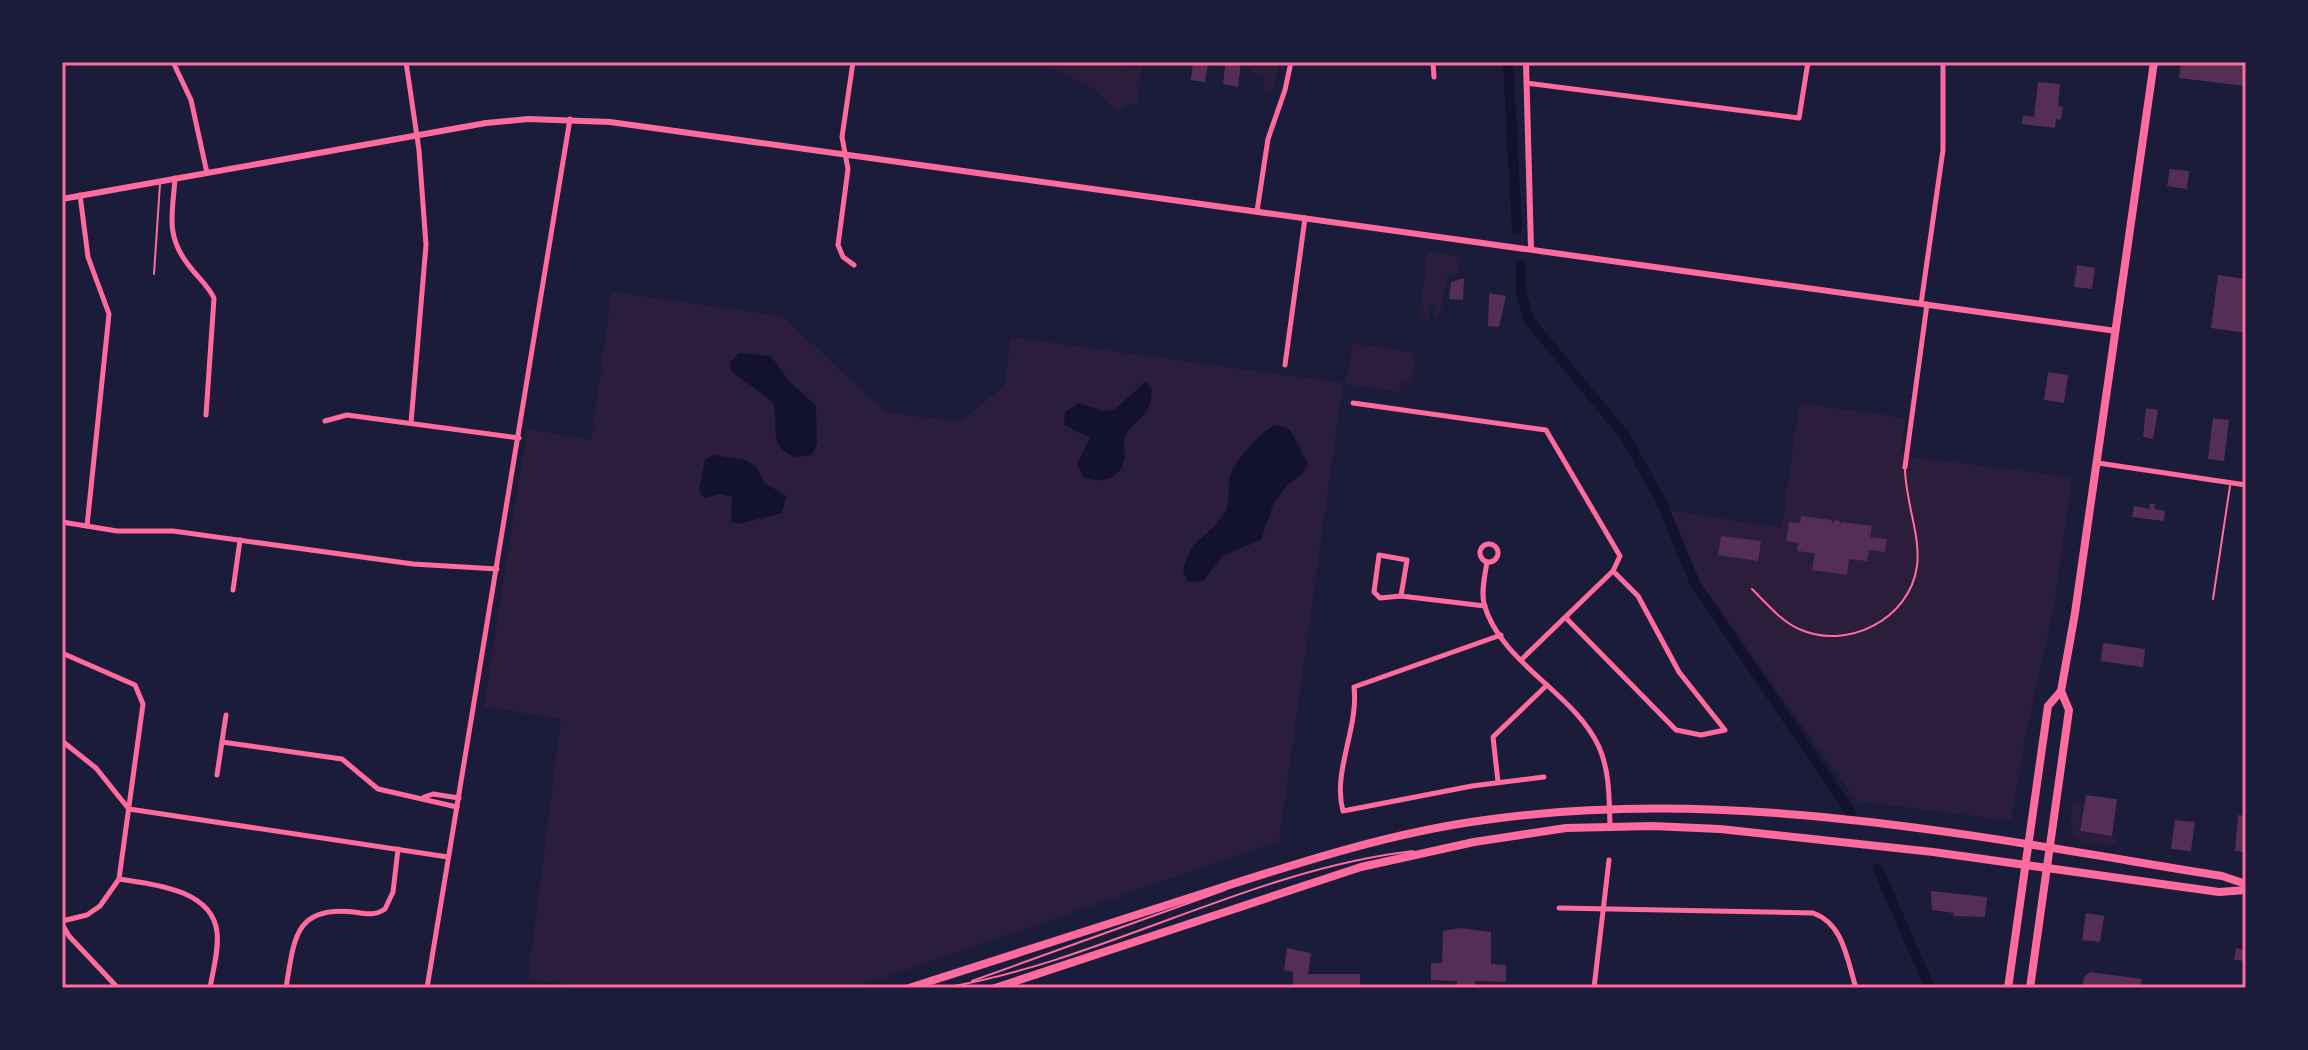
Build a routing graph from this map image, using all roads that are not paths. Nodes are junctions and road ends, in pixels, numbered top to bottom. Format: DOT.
graph roads {
  1 [pos="173,62"];
  2 [pos="406,62"];
  3 [pos="853,62"];
  4 [pos="1291,62"];
  5 [pos="1433,62"];
  6 [pos="1526,62"];
  7 [pos="1808,62"];
  8 [pos="1943,62"];
  9 [pos="2154,62"];
  10 [pos="1434,77"];
  11 [pos="1526,83"];
  12 [pos="570,119"];
  13 [pos="417,133"];
  14 [pos="846,154"];
  15 [pos="207,173"];
  16 [pos="175,178"];
  17 [pos="160,181"];
  18 [pos="80,195"];
  19 [pos="62,199"];
  20 [pos="1257,211"];
  21 [pos="1305,218"];
  22 [pos="1531,249"];
  23 [pos="854,265"];
  24 [pos="154,274"];
  25 [pos="1924,304"];
  26 [pos="2116,331"];
  27 [pos="1285,365"];
  28 [pos="1353,403"];
  29 [pos="206,415"];
  30 [pos="325,421"];
  31 [pos="411,423"];
  32 [pos="519,438"];
  33 [pos="2098,463"];
  34 [pos="1905,467"];
  35 [pos="2230,482"];
  36 [pos="2246,485"];
  37 [pos="62,522"];
  38 [pos="87,526"];
  39 [pos="240,540"];
  40 [pos="1487,562"];
  41 [pos="497,569"];
  42 [pos="1613,571"];
  43 [pos="1752,589"];
  44 [pos="233,590"];
  45 [pos="1401,596"];
  46 [pos="2213,599"];
  47 [pos="1485,606"];
  48 [pos="1566,618"];
  49 [pos="1501,635"];
  50 [pos="62,653"];
  51 [pos="1522,659"];
  52 [pos="1547,685"];
  53 [pos="2061,691"];
  54 [pos="226,715"];
  55 [pos="62,741"];
  56 [pos="222,742"];
  57 [pos="217,775"];
  58 [pos="1544,777"];
  59 [pos="1498,782"];
  60 [pos="423,797"];
  61 [pos="459,798"];
  62 [pos="457,807"];
  63 [pos="1609,808"];
  64 [pos="129,809"];
  65 [pos="1610,826"];
  66 [pos="2026,846"];
  67 [pos="398,849"];
  68 [pos="1434,849"];
  69 [pos="2049,850"];
  70 [pos="448,857"];
  71 [pos="1609,860"];
  72 [pos="2024,864"];
  73 [pos="2047,869"];
  74 [pos="119,879"];
  75 [pos="1248,879"];
  76 [pos="2246,887"];
  77 [pos="1559,908"];
  78 [pos="1605,909"];
  79 [pos="62,923"];
  80 [pos="967,983"];
  81 [pos="118,988"];
  82 [pos="210,988"];
  83 [pos="286,988"];
  84 [pos="427,988"];
  85 [pos="909,988"];
  86 [pos="943,988"];
  87 [pos="958,988"];
  88 [pos="995,988"];
  89 [pos="1594,988"];
  90 [pos="1856,988"];
  91 [pos="2008,988"];
  92 [pos="2030,988"];
  1 -- 15 [label="street"];
  2 -- 13 [label="street"];
  3 -- 14 [label="street"];
  4 -- 20 [label="street"];
  5 -- 10 [label="street"];
  6 -- 11 [label="street"];
  7 -- 11 [label="street"];
  8 -- 25 [label="street"];
  9 -- 26 [label="main road"];
  11 -- 22 [label="street"];
  12 -- 13 [label="street"];
  12 -- 14 [label="street"];
  12 -- 32 [label="street"];
  13 -- 15 [label="street"];
  13 -- 31 [label="street"];
  14 -- 20 [label="street"];
  14 -- 23 [label="street"];
  15 -- 16 [label="street"];
  16 -- 17 [label="street"];
  16 -- 29 [label="street"];
  17 -- 18 [label="street"];
  17 -- 24 [label="lane"];
  18 -- 19 [label="street"];
  18 -- 38 [label="street"];
  20 -- 21 [label="street"];
  21 -- 22 [label="street"];
  21 -- 27 [label="street"];
  22 -- 25 [label="street"];
  25 -- 26 [label="street"];
  25 -- 34 [label="street"];
  26 -- 33 [label="main road"];
  28 -- 42 [label="street"];
  30 -- 31 [label="street"];
  31 -- 32 [label="street"];
  32 -- 41 [label="street"];
  33 -- 35 [label="street"];
  33 -- 53 [label="main road"];
  34 -- 43 [label="lane"];
  35 -- 36 [label="street"];
  35 -- 46 [label="lane"];
  37 -- 38 [label="street"];
  38 -- 39 [label="street"];
  39 -- 41 [label="street"];
  39 -- 44 [label="street"];
  40 -- 47 [label="street"];
  41 -- 61 [label="street"];
  42 -- 48 [label="street"];
  42 -- 48 [label="street"];
  45 -- 45 [label="street"];
  45 -- 47 [label="street"];
  47 -- 49 [label="street"];
  48 -- 51 [label="street"];
  49 -- 51 [label="street"];
  49 -- 59 [label="street"];
  50 -- 64 [label="street"];
  51 -- 52 [label="street"];
  52 -- 59 [label="street"];
  52 -- 63 [label="street"];
  53 -- 66 [label="main road"];
  53 -- 69 [label="main road"];
  54 -- 56 [label="street"];
  55 -- 64 [label="street"];
  56 -- 57 [label="street"];
  56 -- 60 [label="street"];
  58 -- 59 [label="street"];
  60 -- 61 [label="street"];
  60 -- 62 [label="street"];
  61 -- 62 [label="street"];
  62 -- 70 [label="street"];
  63 -- 65 [label="street"];
  63 -- 66 [label="main road"];
  63 -- 75 [label="main road"];
  64 -- 67 [label="street"];
  64 -- 74 [label="street"];
  65 -- 68 [label="main road"];
  65 -- 72 [label="main road"];
  66 -- 69 [label="main road"];
  66 -- 72 [label="main road"];
  67 -- 70 [label="street"];
  67 -- 83 [label="street"];
  68 -- 80 [label="lane"];
  68 -- 88 [label="main road"];
  69 -- 73 [label="main road"];
  69 -- 76 [label="main road"];
  70 -- 84 [label="street"];
  71 -- 78 [label="street"];
  72 -- 73 [label="main road"];
  72 -- 91 [label="main road"];
  73 -- 76 [label="main road"];
  73 -- 92 [label="main road"];
  74 -- 79 [label="street"];
  74 -- 82 [label="street"];
  75 -- 80 [label="lane"];
  75 -- 85 [label="main road"];
  77 -- 78 [label="street"];
  78 -- 89 [label="street"];
  78 -- 90 [label="street"];
  79 -- 81 [label="street"];
  80 -- 86 [label="lane"];
  80 -- 87 [label="lane"];
}
